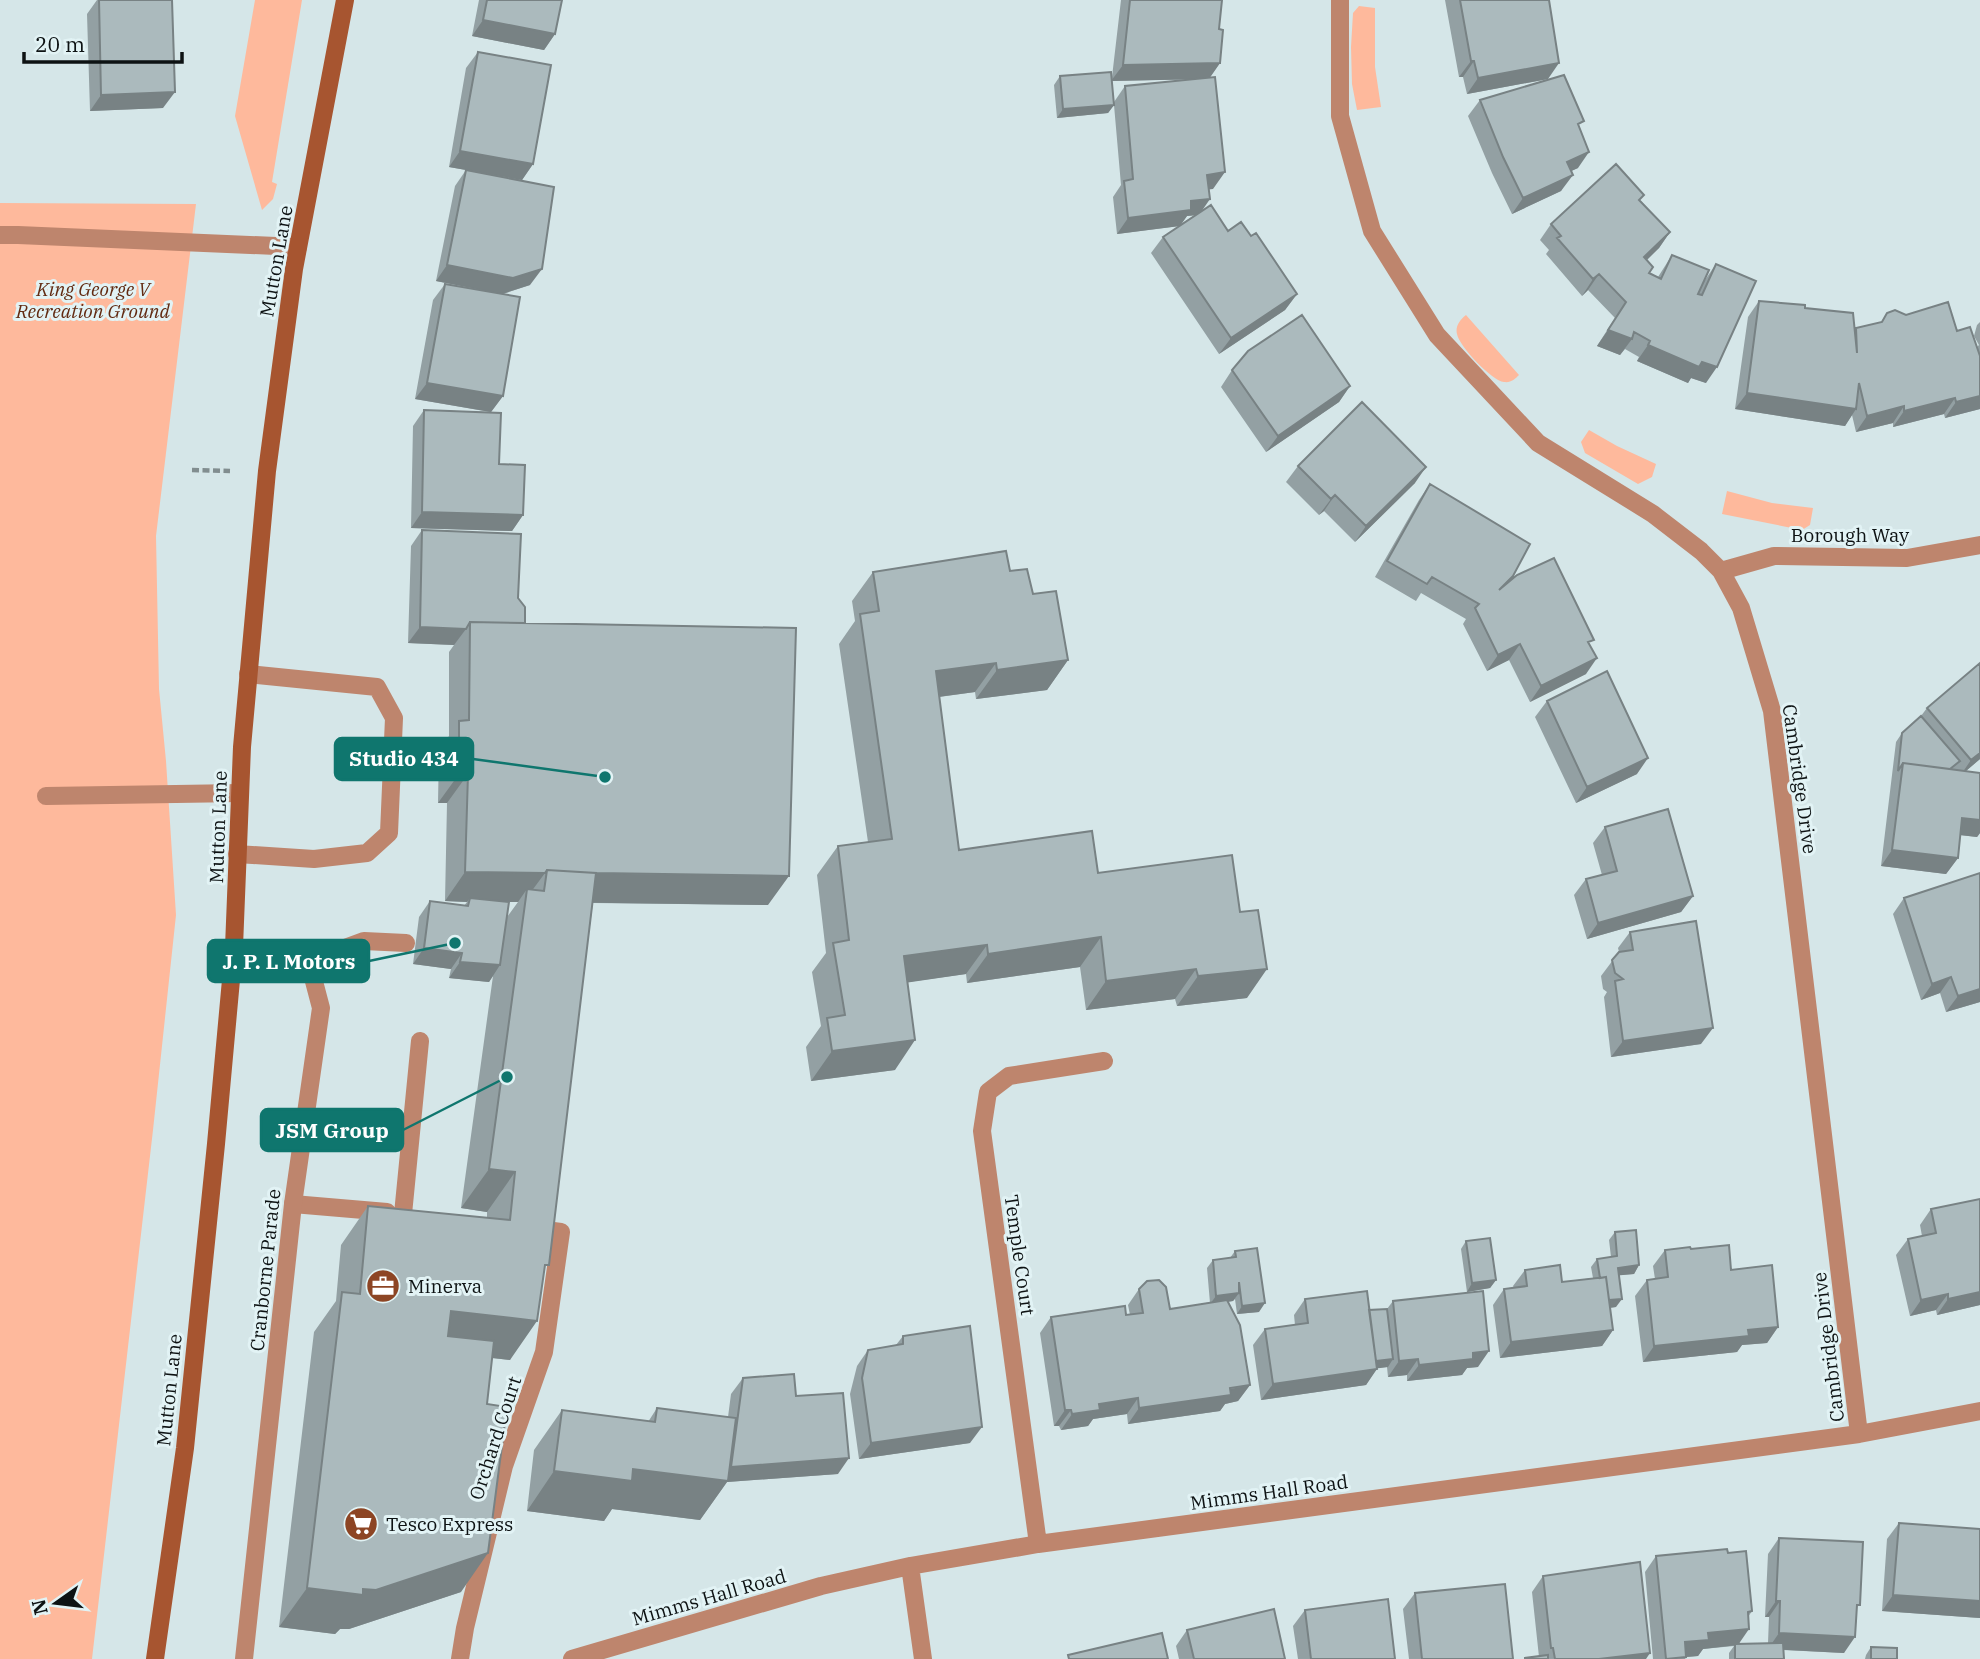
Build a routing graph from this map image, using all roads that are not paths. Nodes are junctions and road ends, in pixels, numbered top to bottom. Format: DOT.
graph roads {
  1 [pos="345,0"];
  2 [pos="1340,0"];
  3 [pos="9,235"];
  4 [pos="298,247"];
  5 [pos="1980,545"];
  6 [pos="1721,571"];
  7 [pos="248,674"];
  8 [pos="240,793"];
  9 [pos="46,796"];
  10 [pos="237,855"];
  11 [pos="406,943"];
  12 [pos="234,947"];
  13 [pos="311,970"];
  14 [pos="420,1041"];
  15 [pos="1104,1061"];
  16 [pos="293,1204"];
  17 [pos="519,1227"];
  18 [pos="1980,1412"];
  19 [pos="1859,1434"];
  20 [pos="1038,1544"];
  21 [pos="909,1566"];
  22 [pos="155,1659"];
  23 [pos="244,1659"];
  24 [pos="460,1659"];
  25 [pos="572,1659"];
  26 [pos="923,1659"];
  1 -- 4 [label="main road, Mutton Lane"];
  2 -- 6 [label="street, Cambridge Drive"];
  3 -- 4 [label="street"];
  4 -- 7 [label="main road, Mutton Lane"];
  5 -- 6 [label="street, Borough Way"];
  6 -- 19 [label="street, Cambridge Drive"];
  7 -- 8 [label="main road, Mutton Lane"];
  7 -- 10 [label="street"];
  8 -- 9 [label="street"];
  8 -- 10 [label="main road, Mutton Lane"];
  10 -- 12 [label="main road, Mutton Lane"];
  11 -- 13 [label="street"];
  12 -- 13 [label="street"];
  12 -- 22 [label="main road, Mutton Lane"];
  13 -- 16 [label="street, Cranborne Parade"];
  14 -- 16 [label="street"];
  15 -- 20 [label="street, Temple Court"];
  16 -- 23 [label="street, Cranborne Parade"];
  17 -- 24 [label="street, Orchard Court"];
  18 -- 19 [label="street, Mimms Hall Road"];
  19 -- 20 [label="street, Mimms Hall Road"];
  20 -- 21 [label="street, Mimms Hall Road"];
  21 -- 25 [label="street, Mimms Hall Road"];
  21 -- 26 [label="street"];
}
